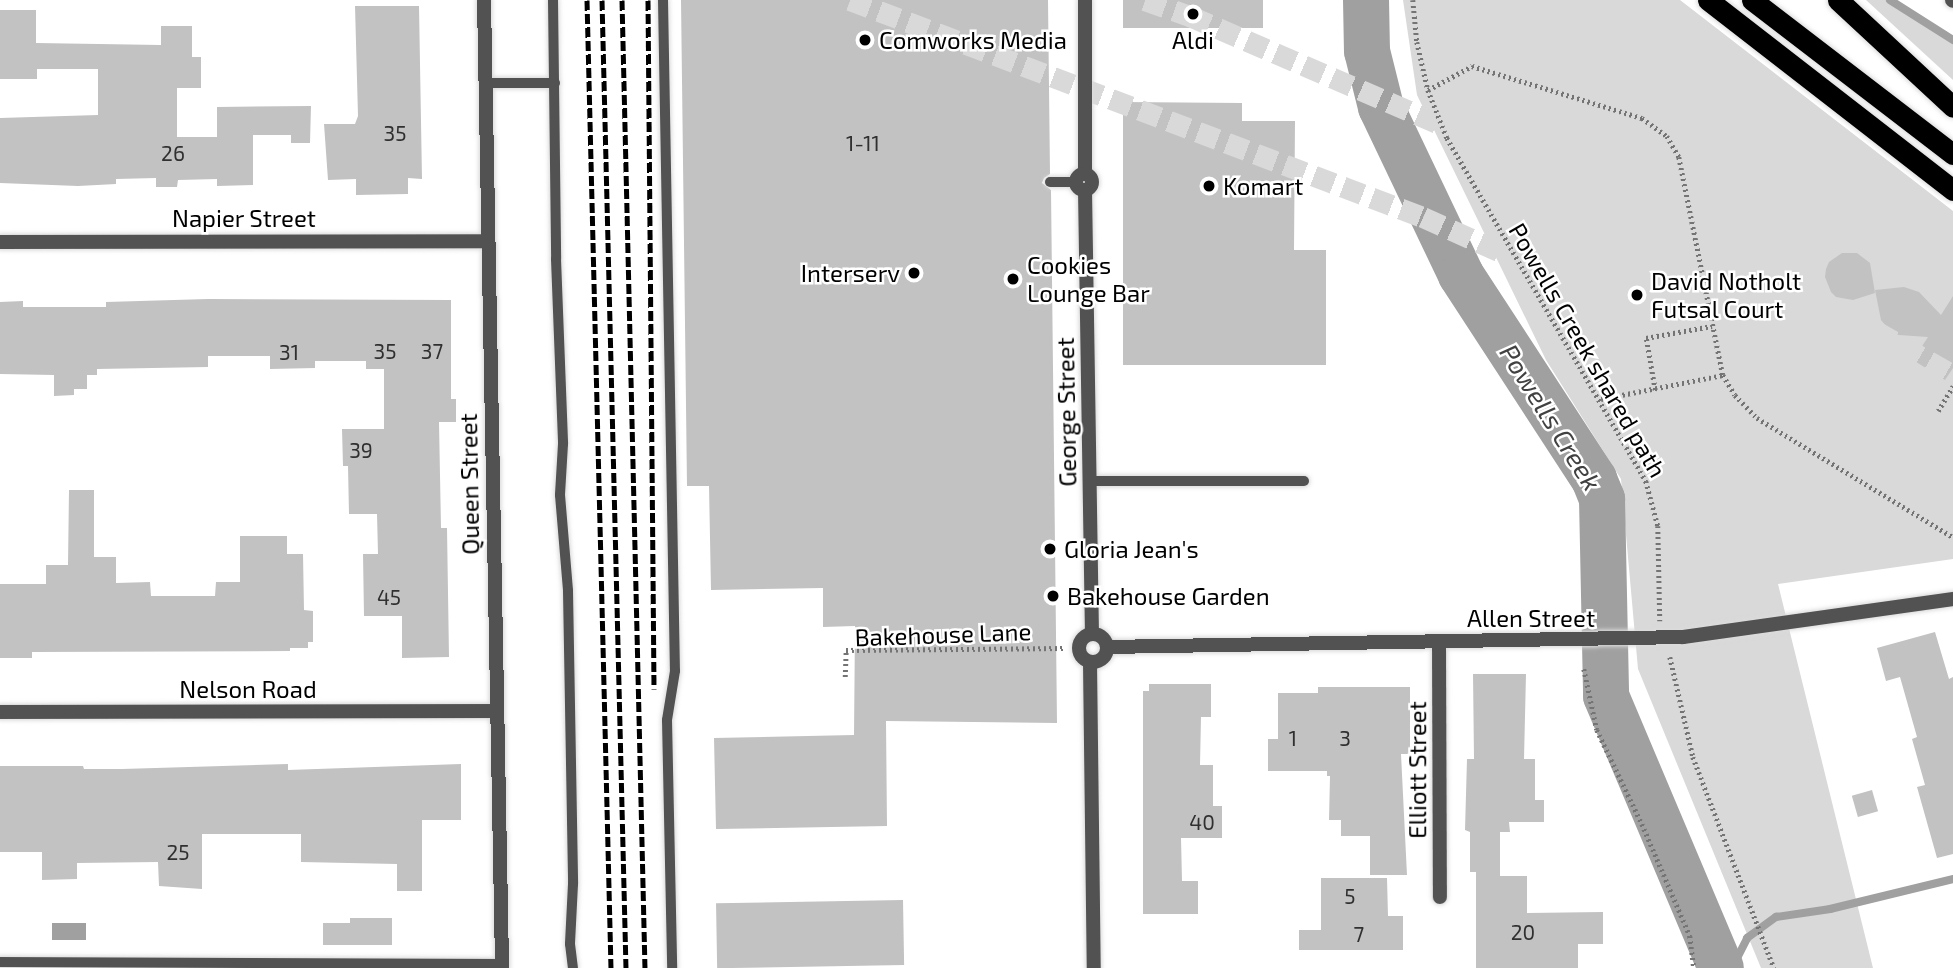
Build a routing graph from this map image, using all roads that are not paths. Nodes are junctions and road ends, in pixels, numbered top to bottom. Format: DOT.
graph roads {
  1 [pos="484,0"];
  2 [pos="553,0"];
  3 [pos="663,0"];
  4 [pos="1085,0"];
  5 [pos="1708,0"];
  6 [pos="1752,0"];
  7 [pos="1838,0"];
  8 [pos="485,83"];
  9 [pos="555,83"];
  10 [pos="1953,107"];
  11 [pos="1953,154"];
  12 [pos="1051,182"];
  13 [pos="1082,182"];
  14 [pos="1953,190"];
  15 [pos="488,241"];
  16 [pos="0,242"];
  17 [pos="1089,481"];
  18 [pos="1304,481"];
  19 [pos="1953,599"];
  20 [pos="1092,634"];
  21 [pos="1439,642"];
  22 [pos="1107,648"];
  23 [pos="1090,662"];
  24 [pos="496,711"];
  25 [pos="0,712"];
  26 [pos="1440,897"];
  27 [pos="0,962"];
  28 [pos="502,966"];
  29 [pos="573,968"];
  30 [pos="672,968"];
  31 [pos="1094,968"];
  1 -- 8 [label="street, Queen Street"];
  2 -- 9 [label="lane"];
  3 -- 30 [label="lane"];
  4 -- 13 [label="street, George Street"];
  5 -- 14 [label="highway"];
  6 -- 11 [label="highway"];
  7 -- 10 [label="highway"];
  8 -- 9 [label="lane"];
  8 -- 15 [label="street, Queen Street"];
  9 -- 29 [label="lane"];
  12 -- 13 [label="lane"];
  13 -- 17 [label="street, George Street"];
  15 -- 16 [label="street, Napier Street"];
  15 -- 24 [label="street, Queen Street"];
  17 -- 18 [label="lane"];
  17 -- 20 [label="street, George Street"];
  19 -- 21 [label="street, Allen Street"];
  20 -- 22 [label="street"];
  20 -- 23 [label="street"];
  21 -- 22 [label="street, Allen Street"];
  21 -- 26 [label="street, Elliott Street"];
  22 -- 23 [label="street"];
  23 -- 31 [label="street"];
  24 -- 25 [label="street, Nelson Road"];
  24 -- 28 [label="street, Queen Street"];
  27 -- 28 [label="lane"];
}
